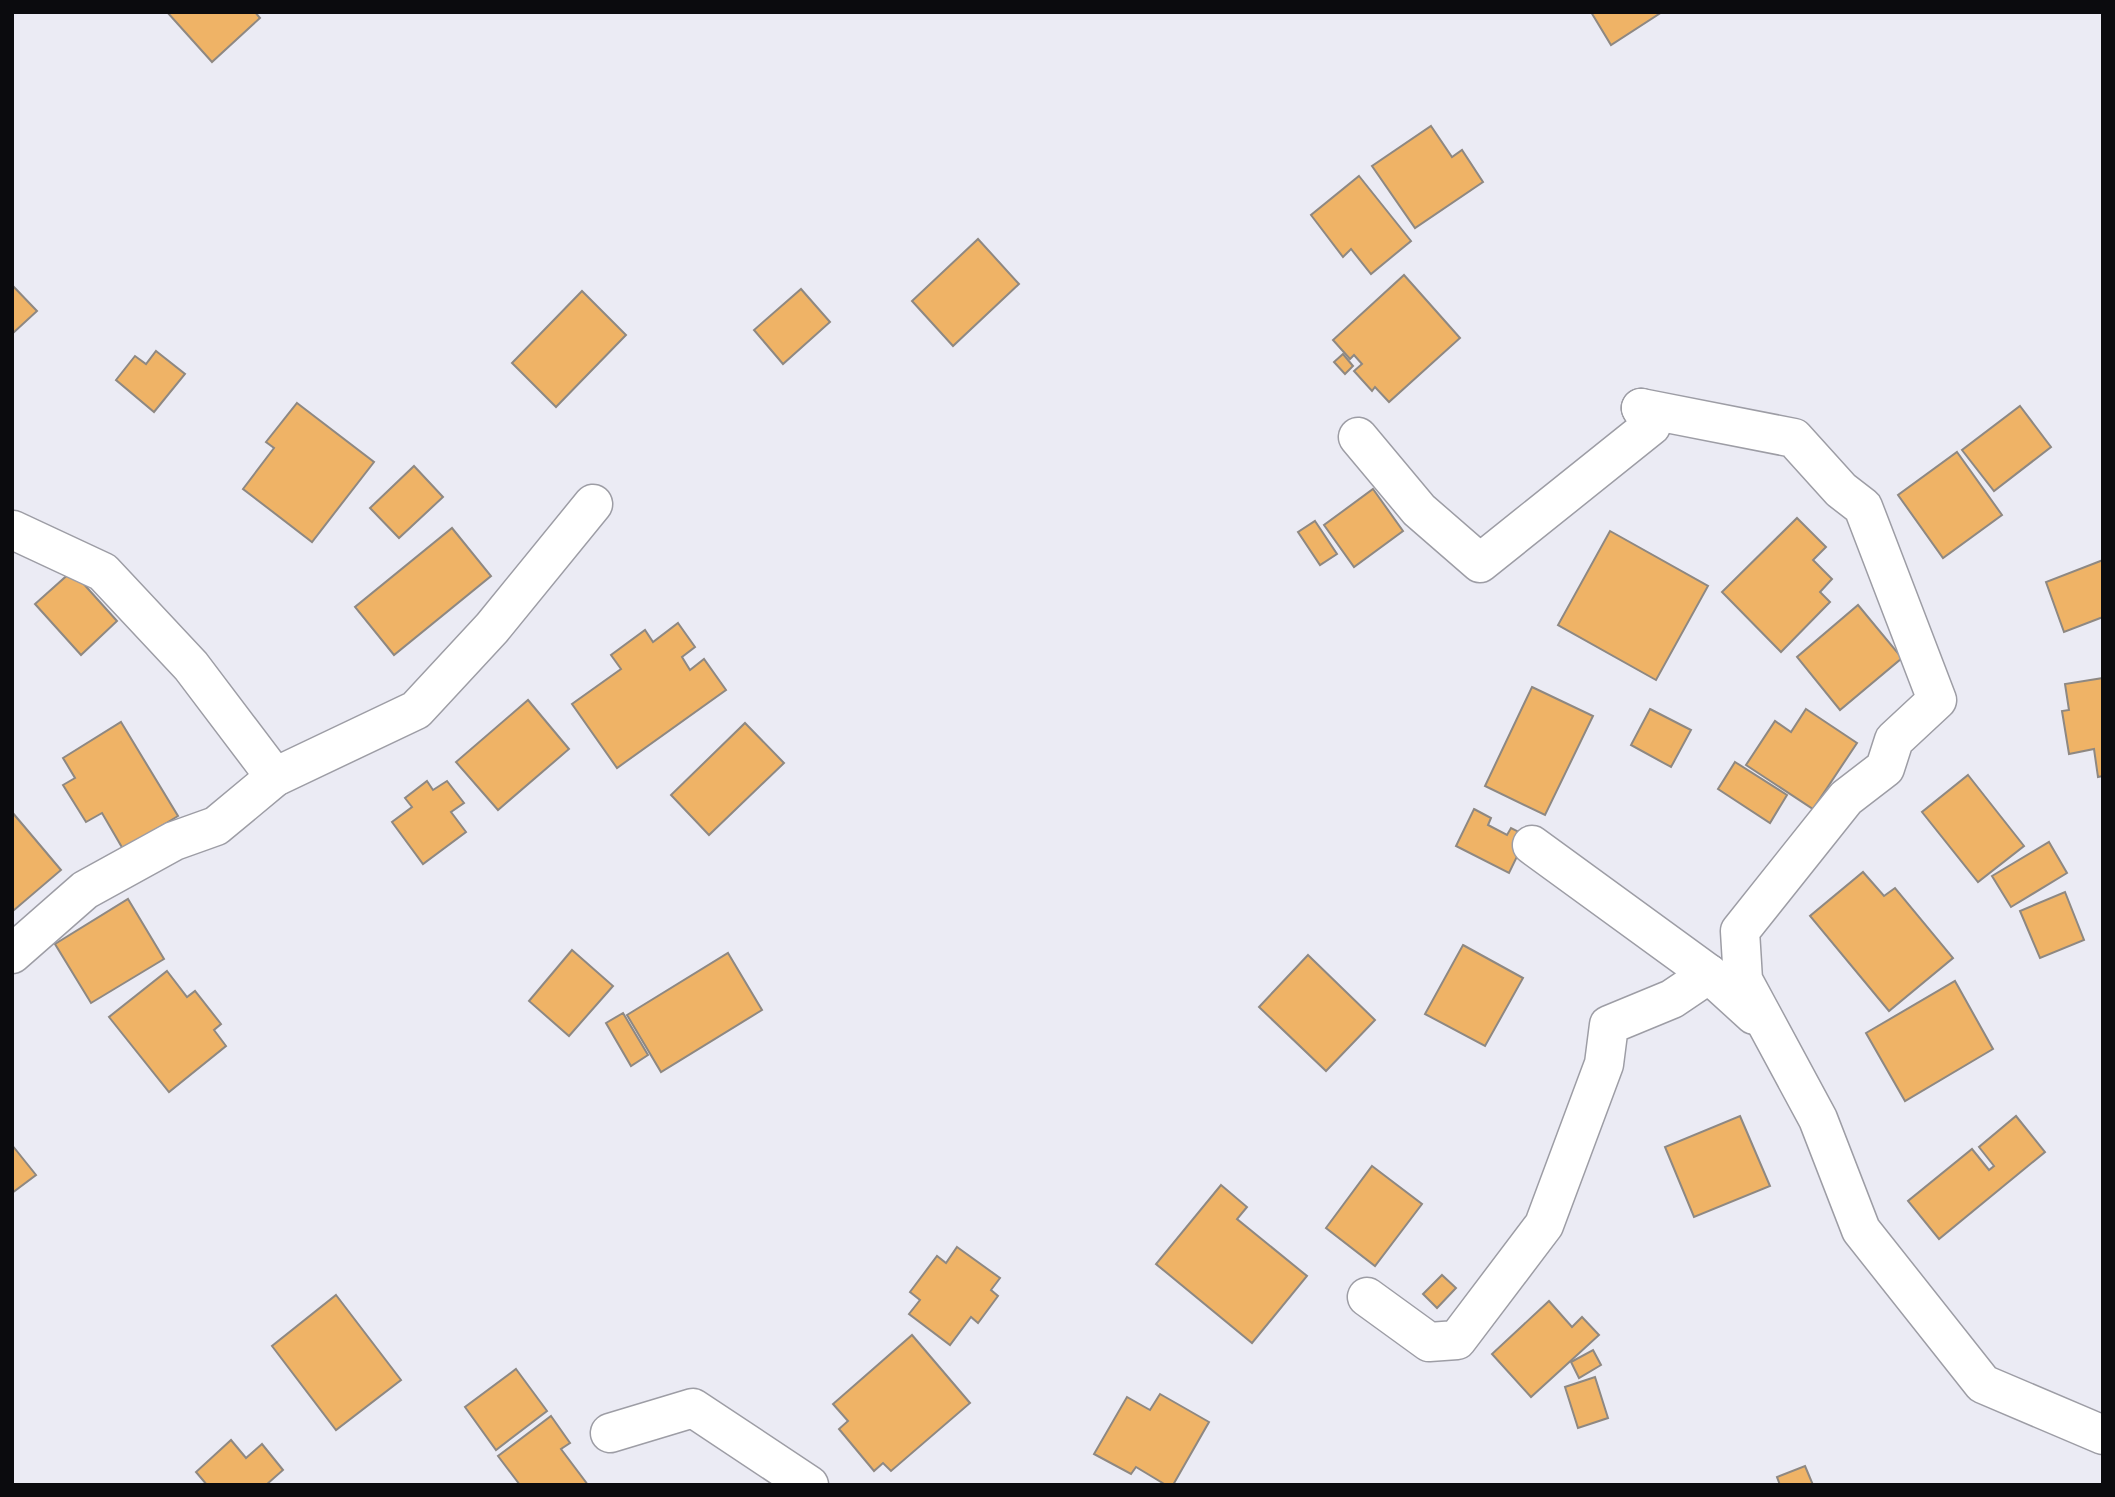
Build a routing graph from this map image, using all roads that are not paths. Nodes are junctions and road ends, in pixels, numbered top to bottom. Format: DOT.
graph roads {
  1 [pos="1358,437"];
  2 [pos="593,504"];
  3 [pos="13,530"];
  4 [pos="275,777"];
  5 [pos="1532,845"];
  6 [pos="12,954"];
  7 [pos="1709,974"];
  8 [pos="1771,1030"];
  9 [pos="1367,1297"];
  10 [pos="610,1433"];
  11 [pos="2103,1435"];
  12 [pos="808,1485"];
  1 -- 8 [label="street"];
  2 -- 4 [label="street"];
  3 -- 4 [label="street"];
  4 -- 6 [label="street"];
  5 -- 7 [label="street"];
  7 -- 8 [label="street"];
  7 -- 9 [label="street"];
  8 -- 11 [label="street"];
  10 -- 12 [label="street"];
}
